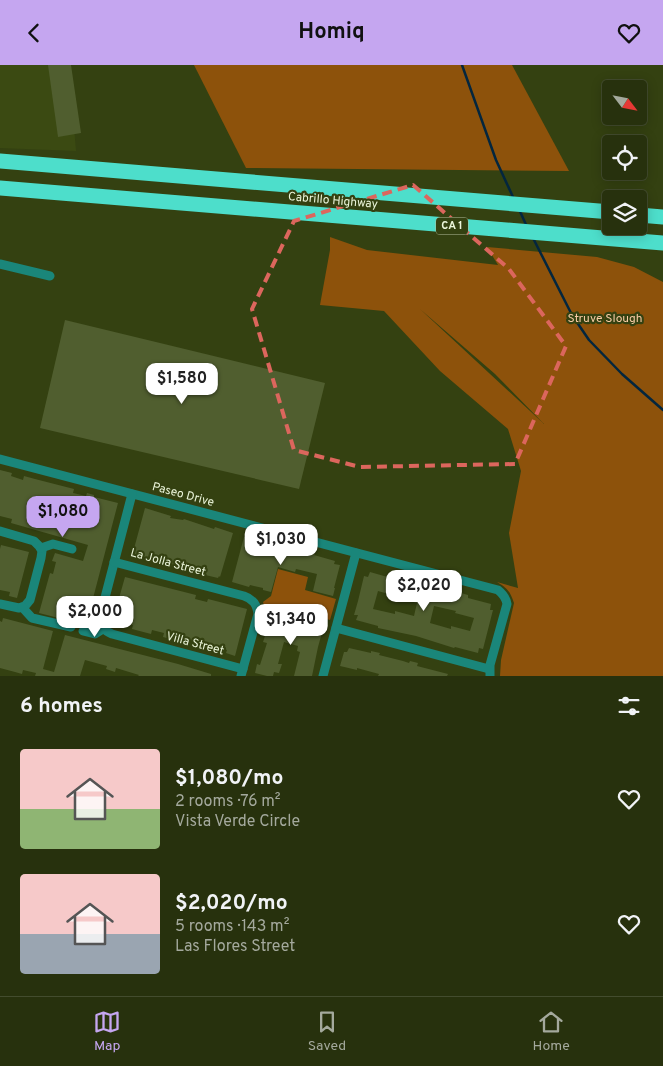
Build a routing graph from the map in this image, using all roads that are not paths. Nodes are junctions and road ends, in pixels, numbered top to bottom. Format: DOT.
graph roads {
  1 [pos="0,161"];
  2 [pos="0,188"];
  3 [pos="602,212"];
  4 [pos="647,216"];
  5 [pos="663,217"];
  6 [pos="663,243"];
  7 [pos="0,264"];
  8 [pos="50,276"];
  9 [pos="0,459"];
  10 [pos="132,494"];
  11 [pos="0,531"];
  12 [pos="41,548"];
  13 [pos="72,549"];
  14 [pos="356,553"];
  15 [pos="114,562"];
  16 [pos="0,604"];
  17 [pos="22,607"];
  18 [pos="70,627"];
  19 [pos="336,628"];
  20 [pos="103,629"];
  21 [pos="83,631"];
  22 [pos="242,673"];
  23 [pos="490,673"];
  24 [pos="323,676"];
  1 -- 3 [label="highway, Cabrillo Highway / CA 1"];
  2 -- 6 [label="highway, Cabrillo Highway / CA 1"];
  4 -- 5 [label="highway"];
  7 -- 8 [label="street"];
  9 -- 10 [label="street, Paseo Drive"];
  10 -- 14 [label="street, Paseo Drive"];
  10 -- 15 [label="street"];
  11 -- 12 [label="street"];
  12 -- 13 [label="street"];
  12 -- 17 [label="street"];
  14 -- 19 [label="street"];
  14 -- 23 [label="street, Paseo Drive"];
  15 -- 20 [label="street"];
  15 -- 22 [label="street, La Jolla Street"];
  16 -- 17 [label="street"];
  17 -- 18 [label="street"];
  19 -- 23 [label="street"];
  19 -- 24 [label="street"];
  20 -- 21 [label="street"];
  20 -- 22 [label="street, Villa Street"];
}
